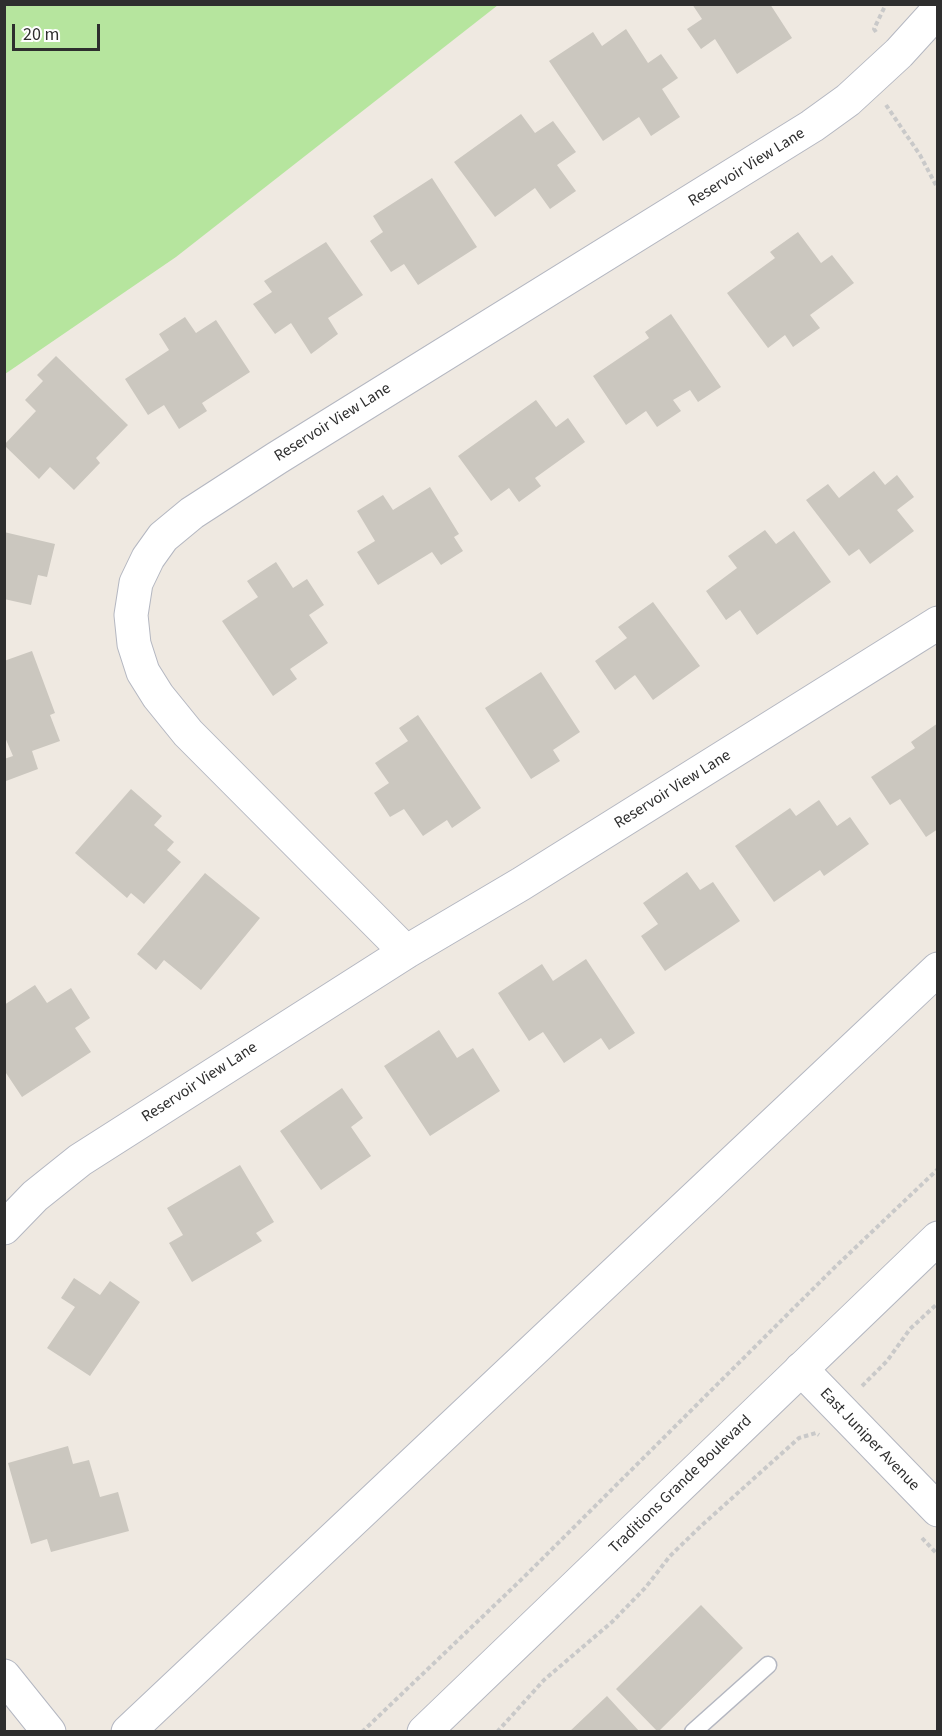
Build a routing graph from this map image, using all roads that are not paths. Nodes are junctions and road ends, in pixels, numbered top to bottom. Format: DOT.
graph roads {
  1 [pos="938,10"];
  2 [pos="938,623"];
  3 [pos="406,952"];
  4 [pos="938,969"];
  5 [pos="4,1228"];
  6 [pos="938,1238"];
  7 [pos="801,1369"];
  8 [pos="938,1510"];
  9 [pos="768,1665"];
  10 [pos="4,1676"];
  11 [pos="49,1731"];
  12 [pos="128,1731"];
  13 [pos="424,1731"];
  14 [pos="693,1731"];
  1 -- 3 [label="street, Reservoir View Lane"];
  2 -- 3 [label="street, Reservoir View Lane"];
  3 -- 5 [label="street, Reservoir View Lane"];
  4 -- 12 [label="street"];
  6 -- 7 [label="street, Traditions Grande Boulevard"];
  7 -- 8 [label="street, East Juniper Avenue"];
  7 -- 13 [label="street, Traditions Grande Boulevard"];
  9 -- 14 [label="lane"];
  10 -- 11 [label="street"];
}
